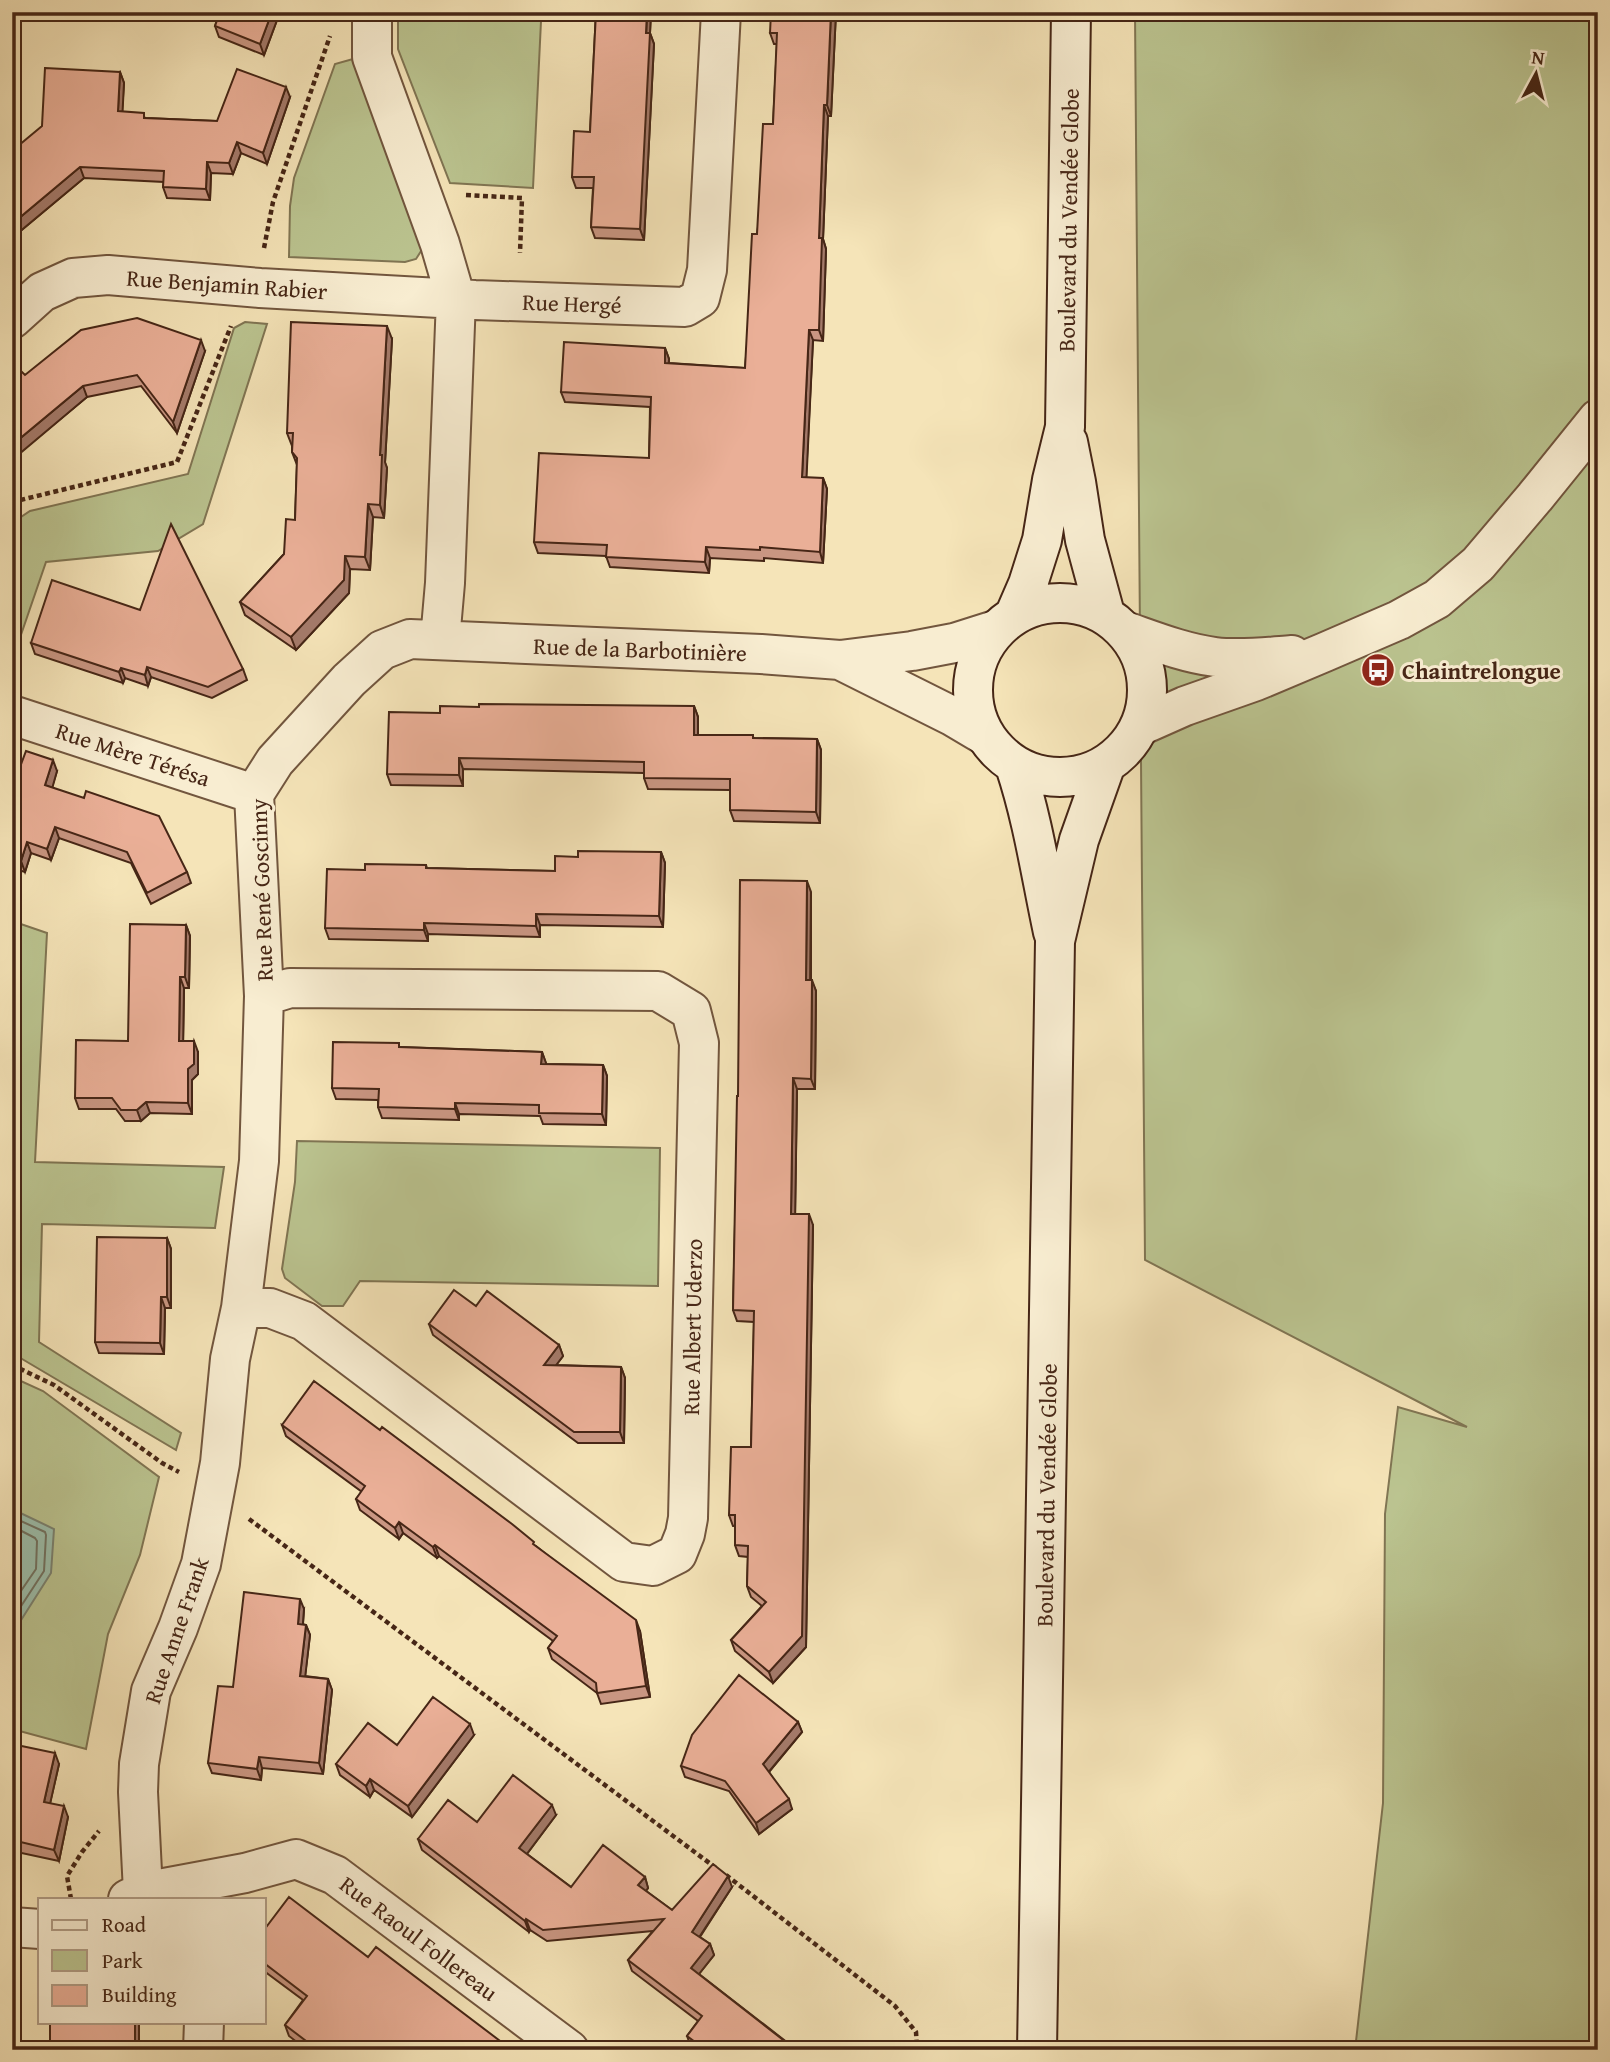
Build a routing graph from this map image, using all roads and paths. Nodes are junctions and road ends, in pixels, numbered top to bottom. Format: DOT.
graph roads {
  1 [pos="372,12"];
  2 [pos="721,12"];
  3 [pos="1071,12"];
  4 [pos="334,25"];
  5 [pos="463,195"];
  6 [pos="520,253"];
  7 [pos="263,255"];
  8 [pos="456,299"];
  9 [pos="12,319"];
  10 [pos="232,324"];
  11 [pos="1598,419"];
  12 [pos="1065,427"];
  13 [pos="12,502"];
  14 [pos="1005,622"];
  15 [pos="1115,623"];
  16 [pos="440,640"];
  17 [pos="1325,652"];
  18 [pos="840,660"];
  19 [pos="12,715"];
  20 [pos="1140,726"];
  21 [pos="984,735"];
  22 [pos="1106,764"];
  23 [pos="1015,766"];
  24 [pos="254,794"];
  25 [pos="1055,941"];
  26 [pos="264,996"];
  27 [pos="241,1308"];
  28 [pos="12,1365"];
  29 [pos="214,1494"];
  30 [pos="140,1897"];
  31 [pos="12,1927"];
  32 [pos="38,1929"];
  33 [pos="204,2024"];
  34 [pos="203,2050"];
  35 [pos="569,2050"];
  36 [pos="917,2050"];
  37 [pos="1037,2050"];
  1 -- 8 [label="street"];
  2 -- 8 [label="street, Rue Hergé"];
  3 -- 12 [label="street, Boulevard du Vendée Globe"];
  4 -- 7 [label="path"];
  5 -- 6 [label="path"];
  8 -- 9 [label="street, Rue Benjamin Rabier"];
  8 -- 16 [label="street"];
  10 -- 13 [label="path"];
  11 -- 17 [label="street"];
  12 -- 14 [label="street, Boulevard du Vendée Globe"];
  12 -- 15 [label="street, Boulevard du Vendée Globe"];
  14 -- 15 [label="street"];
  14 -- 18 [label="street, Rue de la Barbotinière"];
  14 -- 21 [label="street"];
  15 -- 17 [label="street"];
  15 -- 20 [label="street"];
  16 -- 18 [label="street, Rue de la Barbotinière"];
  16 -- 24 [label="street, Rue René Goscinny"];
  17 -- 20 [label="street"];
  18 -- 21 [label="street, Rue de la Barbotinière"];
  19 -- 24 [label="street, Rue Mère Térésa"];
  20 -- 22 [label="street"];
  21 -- 23 [label="street"];
  22 -- 23 [label="street"];
  22 -- 25 [label="street, Boulevard du Vendée Globe"];
  23 -- 25 [label="street, Boulevard du Vendée Globe"];
  24 -- 26 [label="street, Rue René Goscinny"];
  25 -- 37 [label="street, Boulevard du Vendée Globe"];
  26 -- 27 [label="street, Rue René Goscinny"];
  26 -- 27 [label="street, Rue Albert Uderzo"];
  27 -- 29 [label="street, Rue René Goscinny"];
  28 -- 29 [label="path"];
  29 -- 30 [label="street, Rue Anne Frank"];
  29 -- 36 [label="path"];
  30 -- 35 [label="street, Rue Raoul Follereau"];
  31 -- 32 [label="street"];
  33 -- 34 [label="street"];
}
